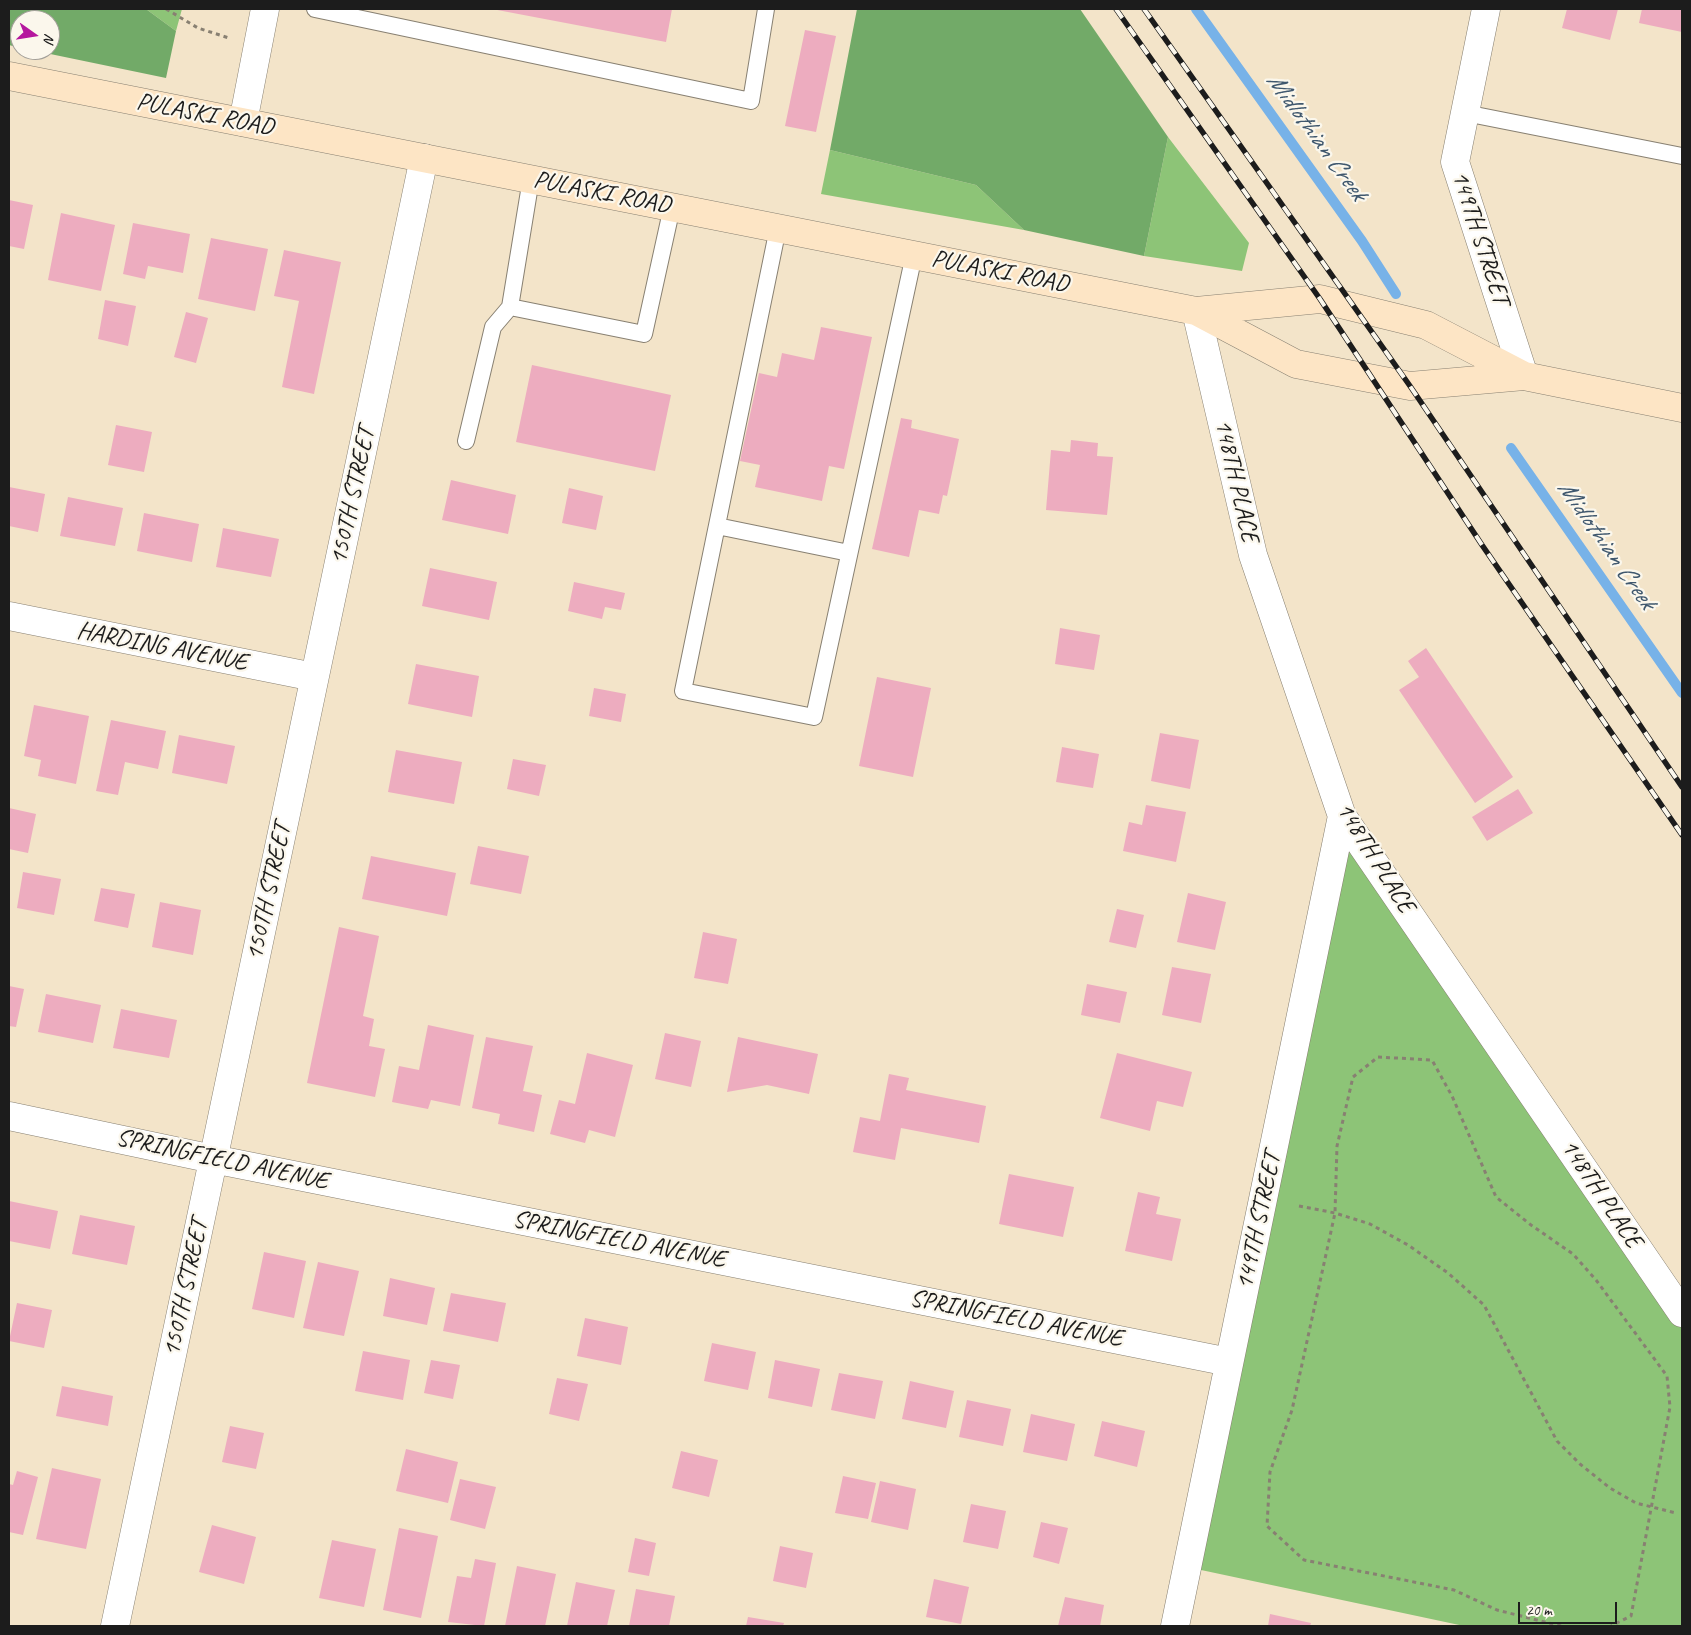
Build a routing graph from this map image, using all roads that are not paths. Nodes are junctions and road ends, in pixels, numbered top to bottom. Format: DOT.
graph roads {
  1 [pos="265,9"];
  2 [pos="315,9"];
  3 [pos="766,9"];
  4 [pos="1486,9"];
  5 [pos="9,76"];
  6 [pos="1465,114"];
  7 [pos="244,122"];
  8 [pos="1682,156"];
  9 [pos="424,158"];
  10 [pos="531,179"];
  11 [pos="672,207"];
  12 [pos="778,228"];
  13 [pos="914,255"];
  14 [pos="510,307"];
  15 [pos="1196,311"];
  16 [pos="1524,376"];
  17 [pos="1682,408"];
  18 [pos="466,441"];
  19 [pos="717,526"];
  20 [pos="850,553"];
  21 [pos="9,616"];
  22 [pos="314,677"];
  23 [pos="1342,816"];
  24 [pos="9,1116"];
  25 [pos="213,1159"];
  26 [pos="1682,1313"];
  27 [pos="1229,1362"];
  28 [pos="115,1626"];
  29 [pos="1175,1626"];
  1 -- 7 [label="street"];
  2 -- 3 [label="lane"];
  4 -- 6 [label="street, 149TH STREET"];
  5 -- 7 [label="main road, PULASKI ROAD"];
  6 -- 8 [label="lane"];
  6 -- 16 [label="street, 149TH STREET"];
  7 -- 9 [label="main road, PULASKI ROAD"];
  9 -- 10 [label="main road, PULASKI ROAD"];
  9 -- 22 [label="street, 150TH STREET"];
  10 -- 11 [label="main road, PULASKI ROAD"];
  10 -- 14 [label="lane"];
  11 -- 12 [label="main road, PULASKI ROAD"];
  11 -- 14 [label="lane"];
  12 -- 13 [label="main road, PULASKI ROAD"];
  12 -- 19 [label="lane"];
  13 -- 15 [label="main road, PULASKI ROAD"];
  13 -- 20 [label="lane"];
  14 -- 18 [label="lane"];
  15 -- 16 [label="main road, PULASKI ROAD"];
  15 -- 16 [label="main road, PULASKI ROAD"];
  15 -- 23 [label="street, 148TH PLACE"];
  16 -- 17 [label="main road, PULASKI ROAD"];
  19 -- 20 [label="lane"];
  19 -- 20 [label="lane"];
  21 -- 22 [label="street, HARDING AVENUE"];
  22 -- 25 [label="street, 150TH STREET"];
  23 -- 26 [label="street, 148TH PLACE"];
  23 -- 27 [label="street, 149TH STREET"];
  24 -- 25 [label="street, SPRINGFIELD AVENUE"];
  25 -- 27 [label="street, SPRINGFIELD AVENUE"];
  25 -- 28 [label="street, 150TH STREET"];
  27 -- 29 [label="street, 149TH STREET"];
}
